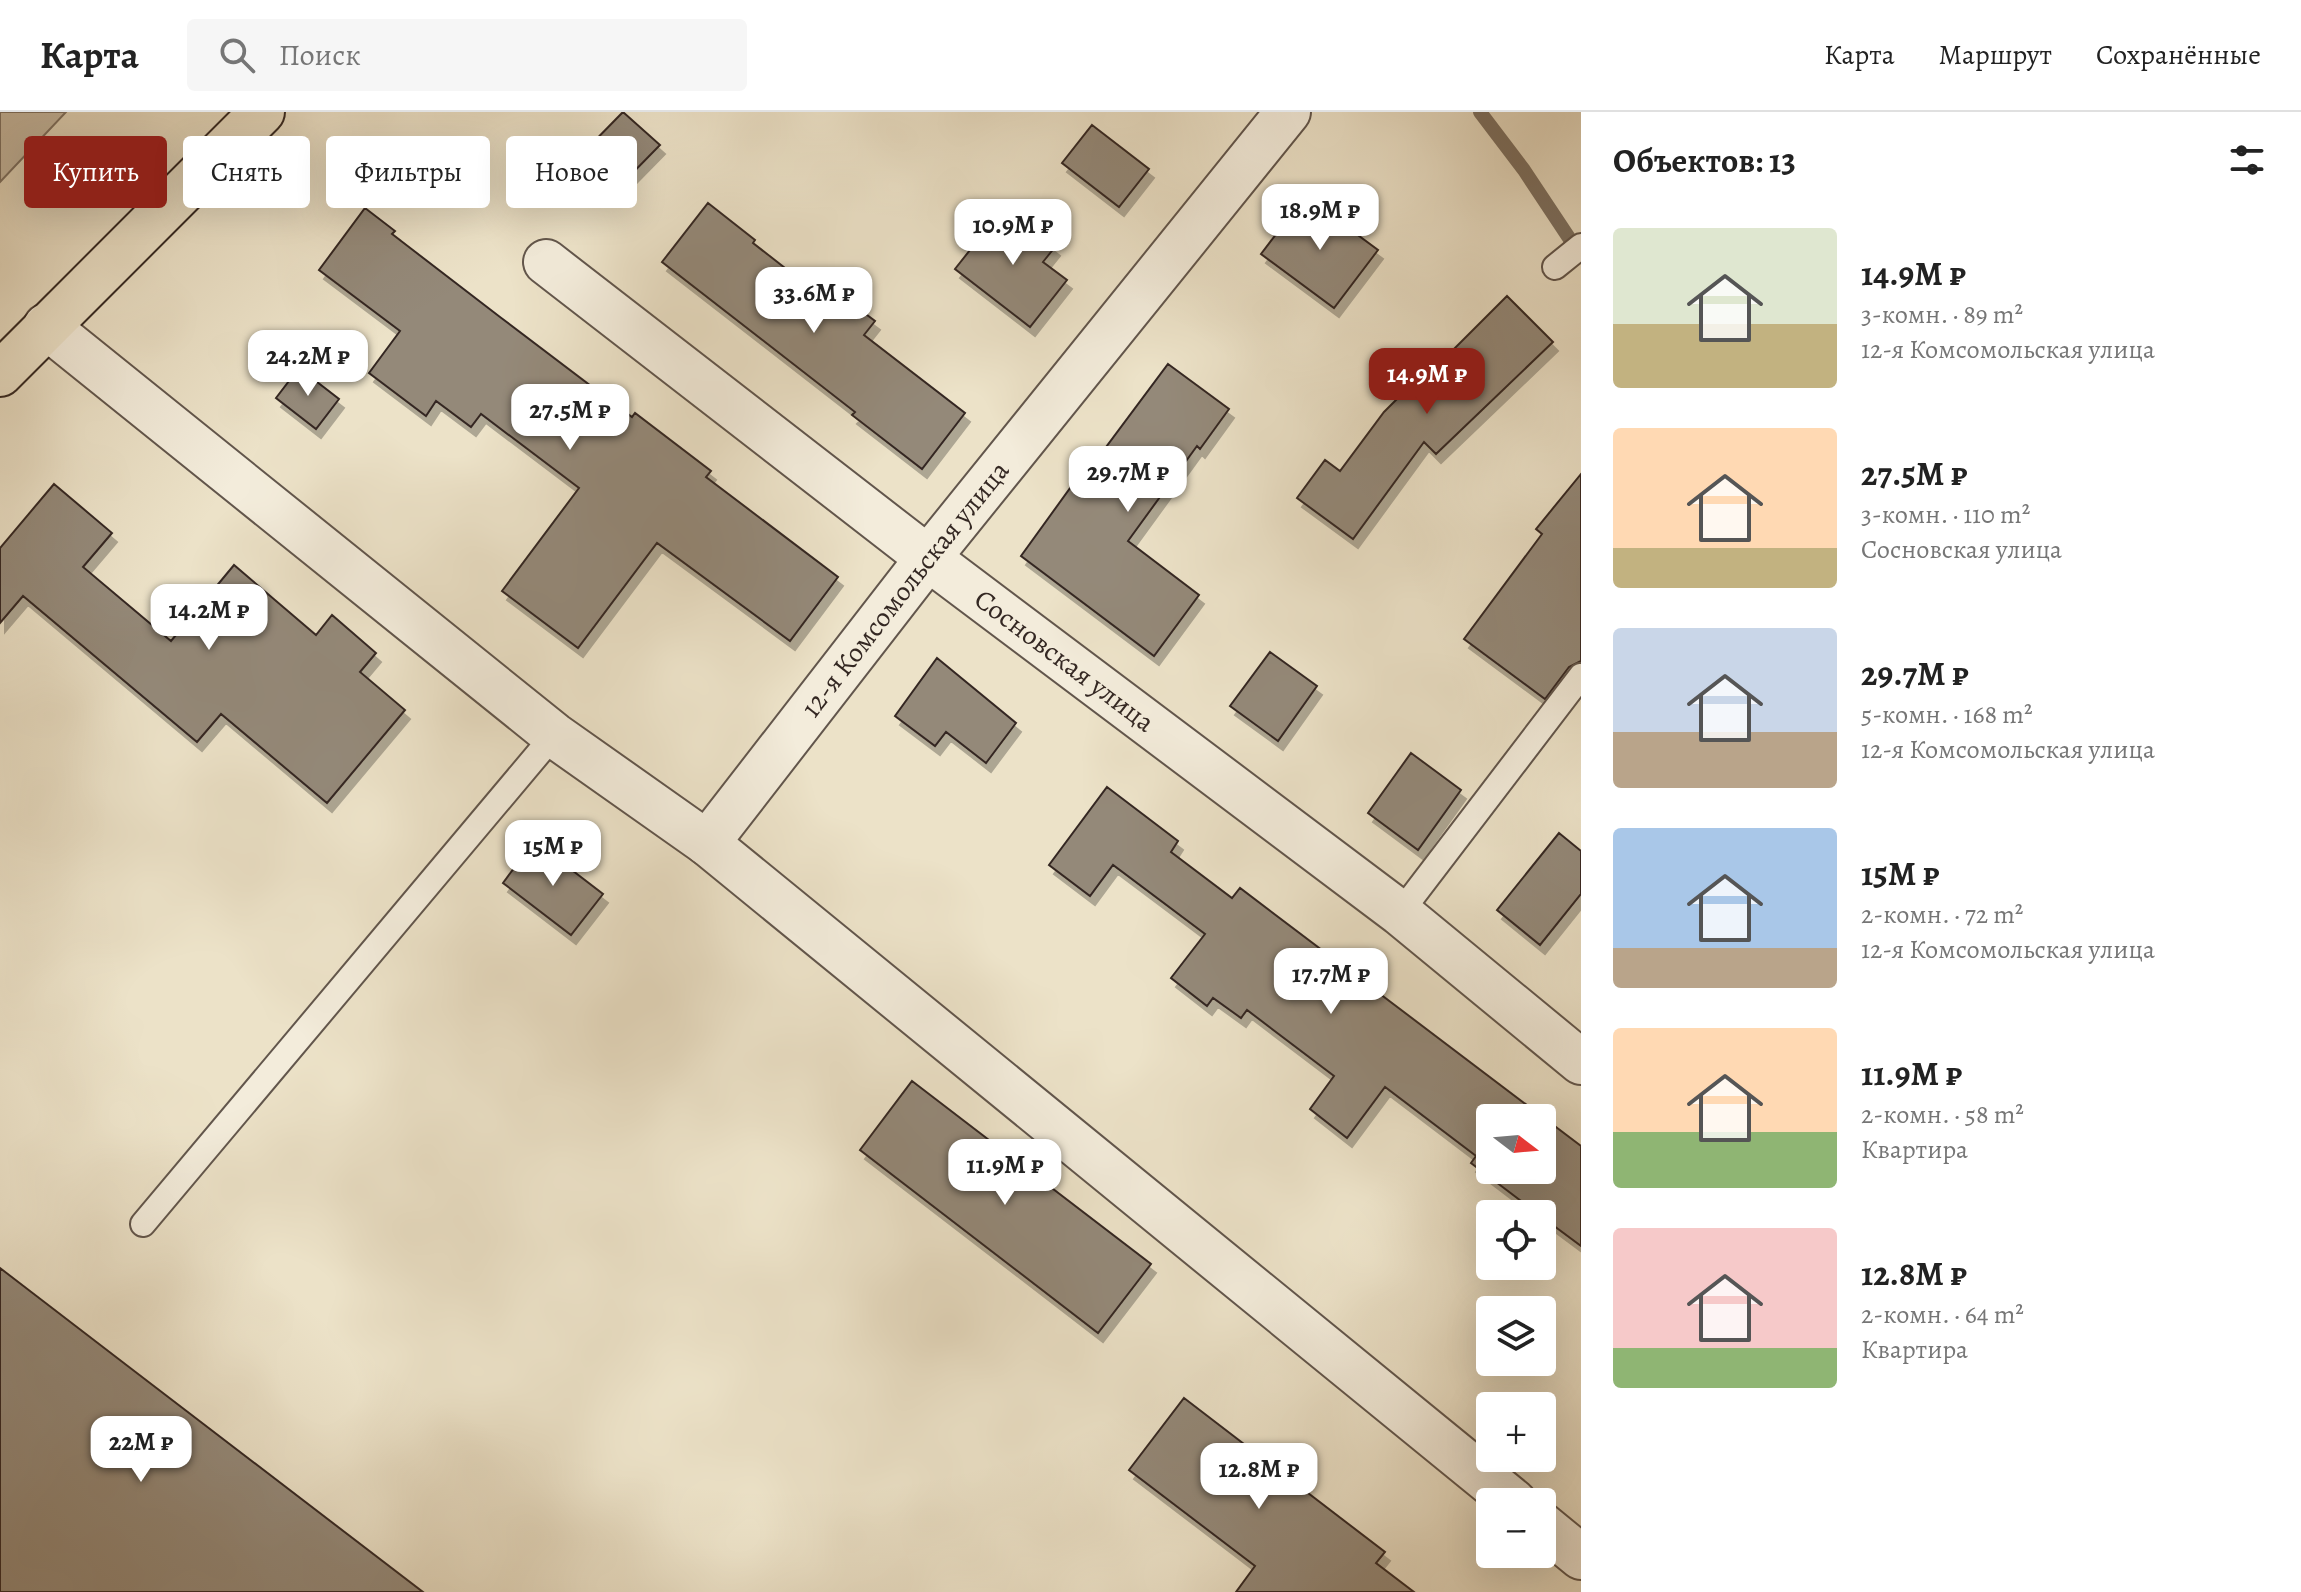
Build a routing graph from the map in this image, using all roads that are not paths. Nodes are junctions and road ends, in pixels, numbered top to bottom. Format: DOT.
graph roads {
  1 [pos="262,112"];
  2 [pos="1288,112"];
  3 [pos="546,262"];
  4 [pos="46,326"];
  5 [pos="0,374"];
  6 [pos="928,558"];
  7 [pos="1581,676"];
  8 [pos="554,735"];
  9 [pos="707,843"];
  10 [pos="1400,913"];
  11 [pos="1581,1062"];
  12 [pos="143,1224"];
  13 [pos="1497,1488"];
  14 [pos="1556,1536"];
  15 [pos="1581,1557"];
  1 -- 4 [label="main road"];
  2 -- 6 [label="street, 12-я Комсомольская улица"];
  3 -- 6 [label="street, Сосновская улица"];
  4 -- 5 [label="main road"];
  4 -- 8 [label="street"];
  6 -- 9 [label="street, 12-я Комсомольская улица"];
  6 -- 10 [label="street, Сосновская улица"];
  7 -- 10 [label="lane"];
  8 -- 9 [label="street"];
  8 -- 12 [label="lane"];
  9 -- 13 [label="street"];
  10 -- 11 [label="street, Сосновская улица"];
  14 -- 15 [label="street"];
}
